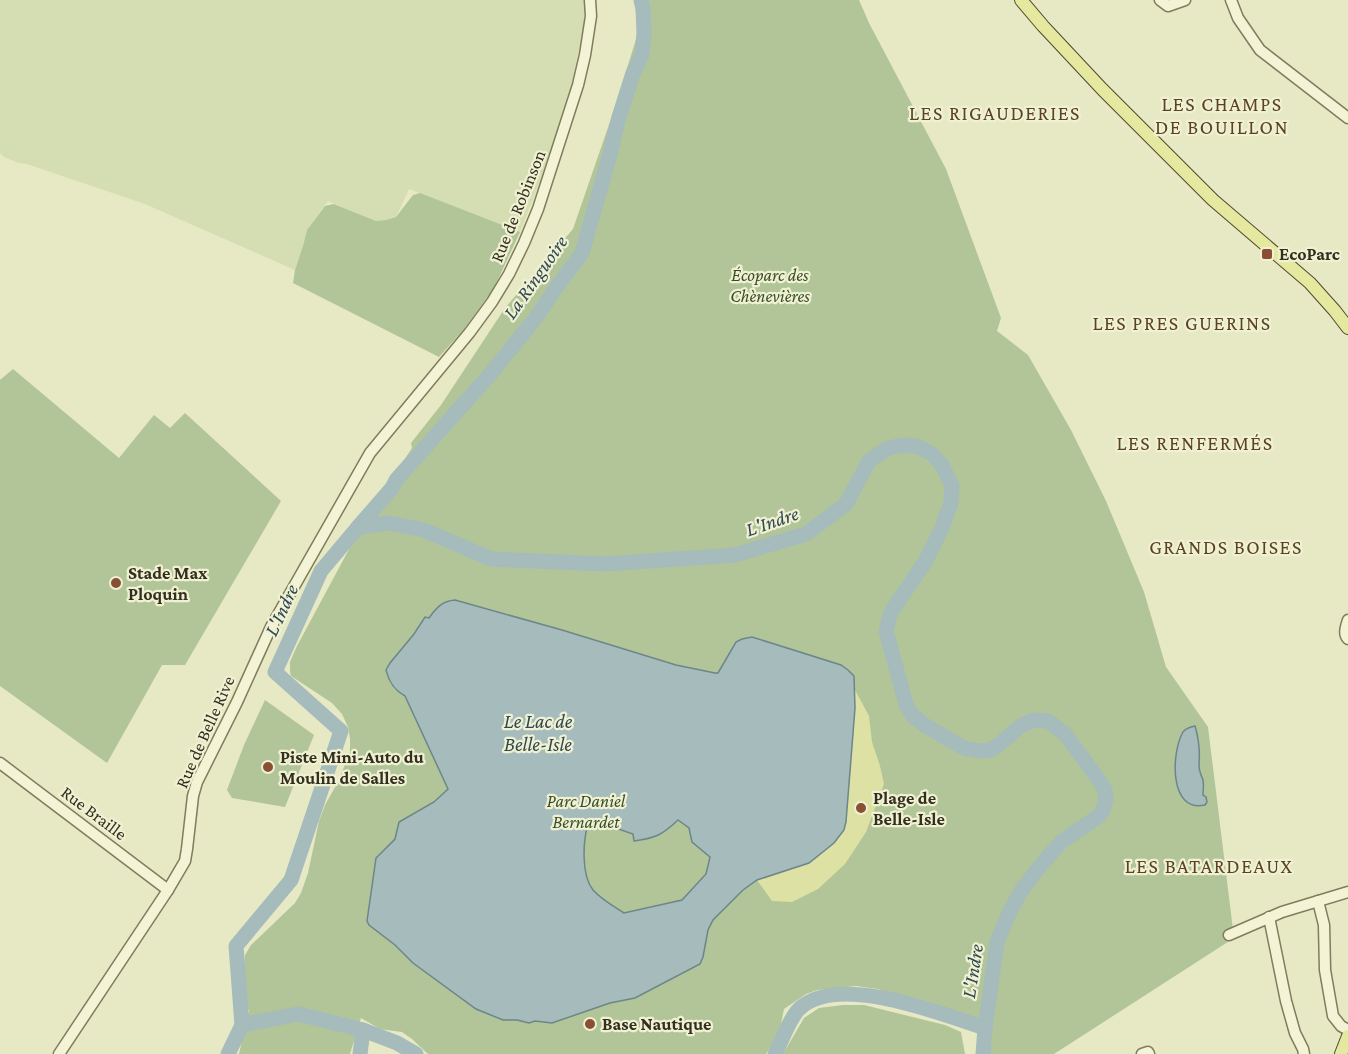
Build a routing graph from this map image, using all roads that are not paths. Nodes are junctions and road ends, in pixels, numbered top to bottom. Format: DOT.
graph roads {
  1 [pos="590,0"];
  2 [pos="1022,0"];
  3 [pos="1160,0"];
  4 [pos="1185,0"];
  5 [pos="1231,0"];
  6 [pos="1348,118"];
  7 [pos="1348,328"];
  8 [pos="370,453"];
  9 [pos="1348,620"];
  10 [pos="1348,639"];
  11 [pos="0,763"];
  12 [pos="168,890"];
  13 [pos="1348,892"];
  14 [pos="1318,901"];
  15 [pos="1269,917"];
  16 [pos="1229,935"];
  17 [pos="1348,1030"];
  18 [pos="1348,1036"];
  19 [pos="59,1054"];
  20 [pos="1142,1054"];
  21 [pos="1149,1054"];
  22 [pos="1304,1054"];
  23 [pos="1341,1054"];
  1 -- 8 [label="street, Rue de Robinson"];
  2 -- 7 [label="main road"];
  3 -- 4 [label="street"];
  5 -- 6 [label="street"];
  8 -- 12 [label="street, Rue de Belle Rive"];
  9 -- 10 [label="street"];
  11 -- 12 [label="street, Rue Braille"];
  12 -- 19 [label="street, Rue de Belle Rive"];
  13 -- 14 [label="street"];
  14 -- 15 [label="street"];
  14 -- 17 [label="street"];
  15 -- 16 [label="street"];
  15 -- 22 [label="street"];
  18 -- 23 [label="main road"];
  20 -- 21 [label="street"];
}
